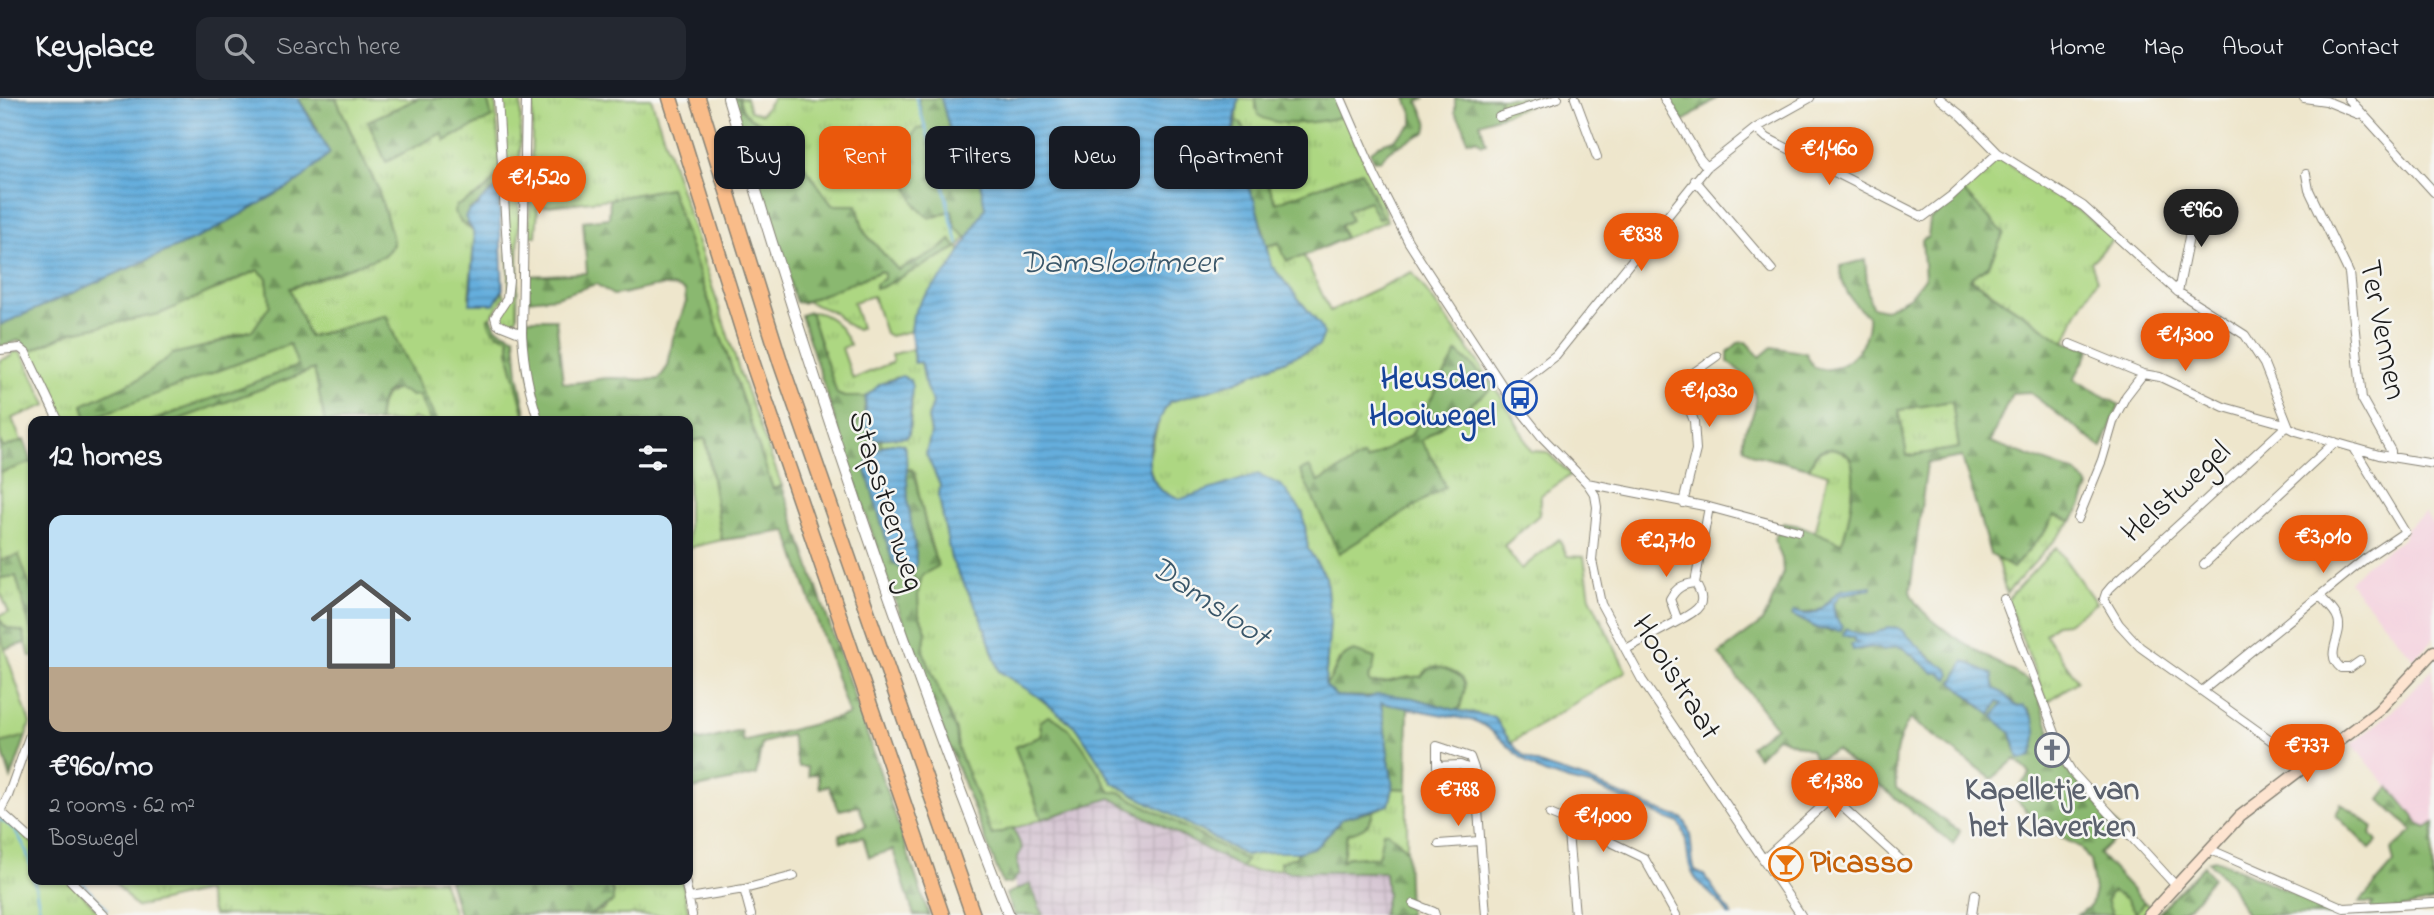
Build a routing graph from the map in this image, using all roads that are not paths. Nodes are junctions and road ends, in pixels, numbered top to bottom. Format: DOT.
graph roads {
  1 [pos="498,98"];
  2 [pos="526,98"];
  3 [pos="670,98"];
  4 [pos="698,98"];
  5 [pos="728,98"];
  6 [pos="1341,98"];
  7 [pos="1558,98"];
  8 [pos="1575,98"];
  9 [pos="1664,98"];
  10 [pos="1810,98"];
  11 [pos="1940,98"];
  12 [pos="2304,98"];
  13 [pos="2348,98"];
  14 [pos="2328,100"];
  15 [pos="2361,115"];
  16 [pos="1499,117"];
  17 [pos="1756,128"];
  18 [pos="1998,153"];
  19 [pos="1597,157"];
  20 [pos="1707,167"];
  21 [pos="2306,174"];
  22 [pos="1695,180"];
  23 [pos="2434,192"];
  24 [pos="2196,202"];
  25 [pos="1772,270"];
  26 [pos="2178,292"];
  27 [pos="522,334"];
  28 [pos="2070,344"];
  29 [pos="0,350"];
  30 [pos="1717,356"];
  31 [pos="2143,374"];
  32 [pos="1507,393"];
  33 [pos="56,416"];
  34 [pos="537,416"];
  35 [pos="2289,427"];
  36 [pos="2335,442"];
  37 [pos="2354,448"];
  38 [pos="2391,456"];
  39 [pos="2434,464"];
  40 [pos="1587,483"];
  41 [pos="1683,503"];
  42 [pos="1709,507"];
  43 [pos="2078,519"];
  44 [pos="1798,531"];
  45 [pos="2204,564"];
  46 [pos="1695,583"];
  47 [pos="2320,596"];
  48 [pos="2004,599"];
  49 [pos="1678,621"];
  50 [pos="1626,649"];
  51 [pos="2434,651"];
  52 [pos="2360,661"];
  53 [pos="2202,691"];
  54 [pos="28,740"];
  55 [pos="2304,767"];
  56 [pos="1475,771"];
  57 [pos="0,811"];
  58 [pos="1550,814"];
  59 [pos="1567,821"];
  60 [pos="28,836"];
  61 [pos="1479,841"];
  62 [pos="1440,844"];
  63 [pos="2209,849"];
  64 [pos="1765,858"];
  65 [pos="1905,864"];
  66 [pos="794,876"];
  67 [pos="75,885"];
  68 [pos="686,885"];
  69 [pos="2177,887"];
  70 [pos="744,889"];
  71 [pos="1975,894"];
  72 [pos="690,898"];
  73 [pos="2434,903"];
  74 [pos="1414,904"];
  75 [pos="105,915"];
  76 [pos="692,915"];
  77 [pos="751,915"];
  78 [pos="942,915"];
  79 [pos="973,915"];
  80 [pos="1009,915"];
  81 [pos="1435,915"];
  82 [pos="1485,915"];
  83 [pos="1575,915"];
  84 [pos="1676,915"];
  85 [pos="1801,915"];
  86 [pos="1972,915"];
  87 [pos="2150,915"];
  1 -- 27 [label="street"];
  2 -- 27 [label="street"];
  3 -- 78 [label="highway"];
  4 -- 79 [label="highway"];
  5 -- 80 [label="street, Stapsteenweg"];
  6 -- 32 [label="street, Hooistraat"];
  7 -- 16 [label="street"];
  8 -- 19 [label="street"];
  9 -- 20 [label="street"];
  10 -- 17 [label="street"];
  11 -- 18 [label="street"];
  12 -- 14 [label="street"];
  13 -- 15 [label="street"];
  14 -- 15 [label="street"];
  15 -- 23 [label="street"];
  17 -- 18 [label="street"];
  17 -- 20 [label="street"];
  18 -- 26 [label="street"];
  20 -- 22 [label="street"];
  21 -- 38 [label="street, Ter Vennen"];
  22 -- 25 [label="street"];
  22 -- 32 [label="street"];
  24 -- 26 [label="street"];
  26 -- 35 [label="street"];
  27 -- 34 [label="street"];
  28 -- 31 [label="street"];
  29 -- 33 [label="street"];
  30 -- 41 [label="street"];
  31 -- 35 [label="street"];
  31 -- 43 [label="street"];
  32 -- 40 [label="street, Hooistraat"];
  35 -- 36 [label="street"];
  35 -- 53 [label="street, Helstwegel"];
  36 -- 37 [label="street"];
  36 -- 45 [label="street"];
  37 -- 38 [label="street"];
  37 -- 47 [label="street"];
  38 -- 39 [label="street"];
  40 -- 41 [label="street"];
  40 -- 50 [label="street, Hooistraat"];
  41 -- 42 [label="street"];
  42 -- 44 [label="street"];
  42 -- 46 [label="street"];
  46 -- 49 [label="street"];
  46 -- 49 [label="street"];
  47 -- 52 [label="street"];
  47 -- 53 [label="street"];
  48 -- 69 [label="street"];
  49 -- 50 [label="street"];
  50 -- 64 [label="street, Hooistraat"];
  51 -- 55 [label="main road"];
  53 -- 55 [label="street"];
  54 -- 57 [label="street"];
  55 -- 63 [label="main road"];
  56 -- 56 [label="street"];
  56 -- 61 [label="street"];
  57 -- 60 [label="street"];
  58 -- 59 [label="street"];
  59 -- 83 [label="street"];
  59 -- 84 [label="street"];
  61 -- 62 [label="street"];
  61 -- 82 [label="street"];
  63 -- 69 [label="main road"];
  63 -- 73 [label="street"];
  64 -- 65 [label="street"];
  64 -- 85 [label="street, Hooistraat"];
  66 -- 70 [label="street"];
  67 -- 75 [label="street"];
  68 -- 72 [label="street"];
  69 -- 87 [label="main road"];
  70 -- 72 [label="street"];
  70 -- 77 [label="street"];
  71 -- 86 [label="street"];
  72 -- 76 [label="street"];
  74 -- 81 [label="street"];
}
